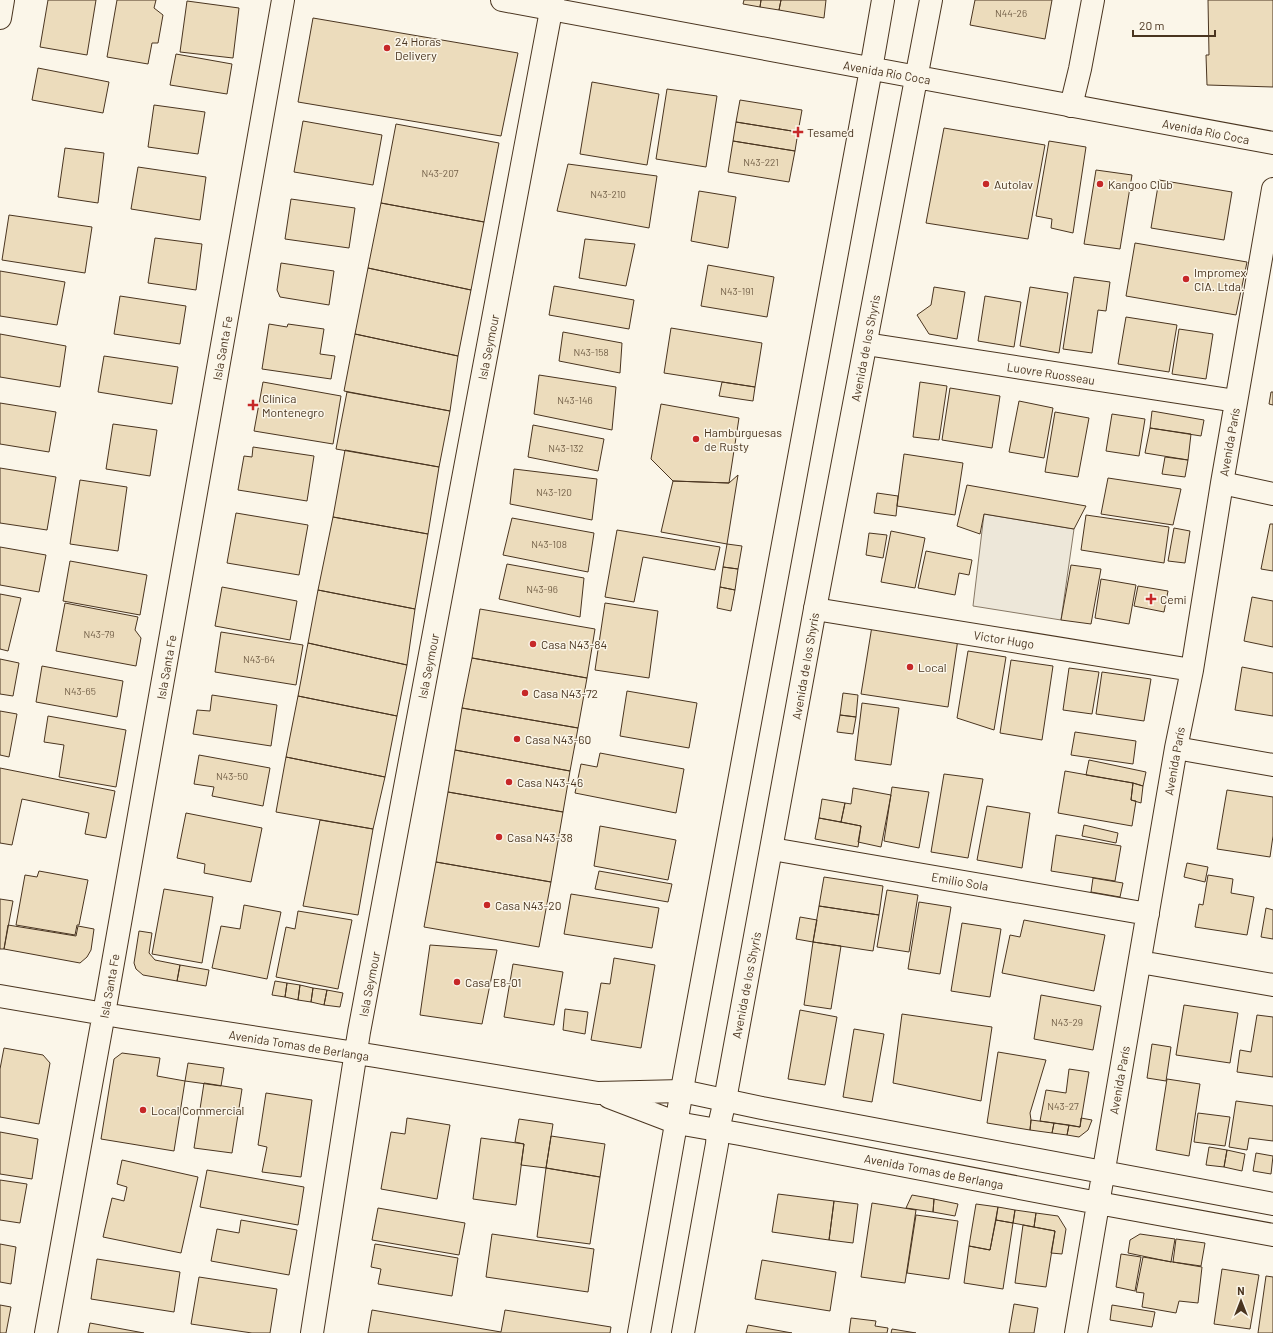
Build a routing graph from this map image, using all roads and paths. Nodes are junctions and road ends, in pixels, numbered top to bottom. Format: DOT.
graph roads {
  1 [pos="3,0"];
  2 [pos="283,0"];
  3 [pos="502,0"];
  4 [pos="883,0"];
  5 [pos="931,0"];
  6 [pos="1093,0"];
  7 [pos="552,5"];
  8 [pos="0,18"];
  9 [pos="871,69"];
  10 [pos="916,77"];
  11 [pos="1071,106"];
  12 [pos="1273,143"];
  13 [pos="1273,189"];
  14 [pos="866,344"];
  15 [pos="1236,401"];
  16 [pos="1222,483"];
  17 [pos="1273,494"];
  18 [pos="816,609"];
  19 [pos="1192,670"];
  20 [pos="1176,748"];
  21 [pos="1273,765"];
  22 [pos="772,848"];
  23 [pos="1148,914"];
  24 [pos="1140,962"];
  25 [pos="1273,985"];
  26 [pos="0,996"];
  27 [pos="104,1014"];
  28 [pos="357,1054"];
  29 [pos="682,1091"];
  30 [pos="598,1093"];
  31 [pos="725,1100"];
  32 [pos="676,1123"];
  33 [pos="718,1130"];
  34 [pos="1103,1173"];
  35 [pos="1098,1203"];
  36 [pos="1273,1204"];
  37 [pos="1273,1234"];
  38 [pos="46,1333"];
  39 [pos="312,1333"];
  40 [pos="639,1333"];
  41 [pos="683,1333"];
  42 [pos="1076,1333"];
  1 -- 8 [label="street"];
  2 -- 27 [label="street, Isla Santa Fe"];
  3 -- 7 [label="street, Avenida Río Coca"];
  4 -- 9 [label="street"];
  5 -- 10 [label="street, Avenida de los Shyris"];
  6 -- 11 [label="street"];
  7 -- 9 [label="street, Avenida Río Coca"];
  7 -- 28 [label="street, Isla Seymour"];
  9 -- 10 [label="street, Avenida Río Coca"];
  9 -- 29 [label="street"];
  10 -- 11 [label="street, Avenida Río Coca"];
  10 -- 14 [label="street, Avenida de los Shyris"];
  11 -- 12 [label="street, Avenida Río Coca"];
  13 -- 15 [label="street, Avenida París"];
  14 -- 15 [label="street, Luovre Ruosseau"];
  14 -- 18 [label="street, Avenida de los Shyris"];
  15 -- 16 [label="street, Avenida París"];
  16 -- 17 [label="street"];
  16 -- 19 [label="street, Avenida París"];
  18 -- 19 [label="street, Victor Hugo"];
  18 -- 22 [label="street, Avenida de los Shyris"];
  19 -- 20 [label="street, Avenida París"];
  20 -- 21 [label="street"];
  20 -- 23 [label="street, Avenida París"];
  22 -- 23 [label="street, Emilio Sola"];
  22 -- 31 [label="street, Avenida de los Shyris"];
  23 -- 24 [label="street, Avenida París"];
  24 -- 25 [label="street"];
  24 -- 34 [label="street, Avenida París"];
  26 -- 27 [label="street, Avenida Tomas de Berlanga"];
  27 -- 28 [label="street, Avenida Tomas de Berlanga"];
  27 -- 38 [label="street, Isla Santa Fe"];
  28 -- 30 [label="street, Avenida Tomas de Berlanga"];
  28 -- 39 [label="street, Isla Seymour"];
  29 -- 30 [label="street, Avenida Tomas de Berlanga"];
  29 -- 31 [label="street, Avenida Tomas de Berlanga"];
  29 -- 32 [label="street"];
  30 -- 32 [label="street, Avenida Tomas de Berlanga"];
  31 -- 33 [label="street, Avenida de los Shyris"];
  31 -- 34 [label="street, Avenida Tomas de Berlanga"];
  32 -- 33 [label="street, Avenida Tomas de Berlanga"];
  32 -- 40 [label="street"];
  33 -- 35 [label="street, Avenida Tomas de Berlanga"];
  33 -- 41 [label="street, Avenida de los Shyris"];
  34 -- 35 [label="street, Avenida París"];
  34 -- 36 [label="street, Avenida Tomas de Berlanga"];
  35 -- 37 [label="street, Avenida Tomas de Berlanga"];
  35 -- 42 [label="street, Avenida París"];
}
